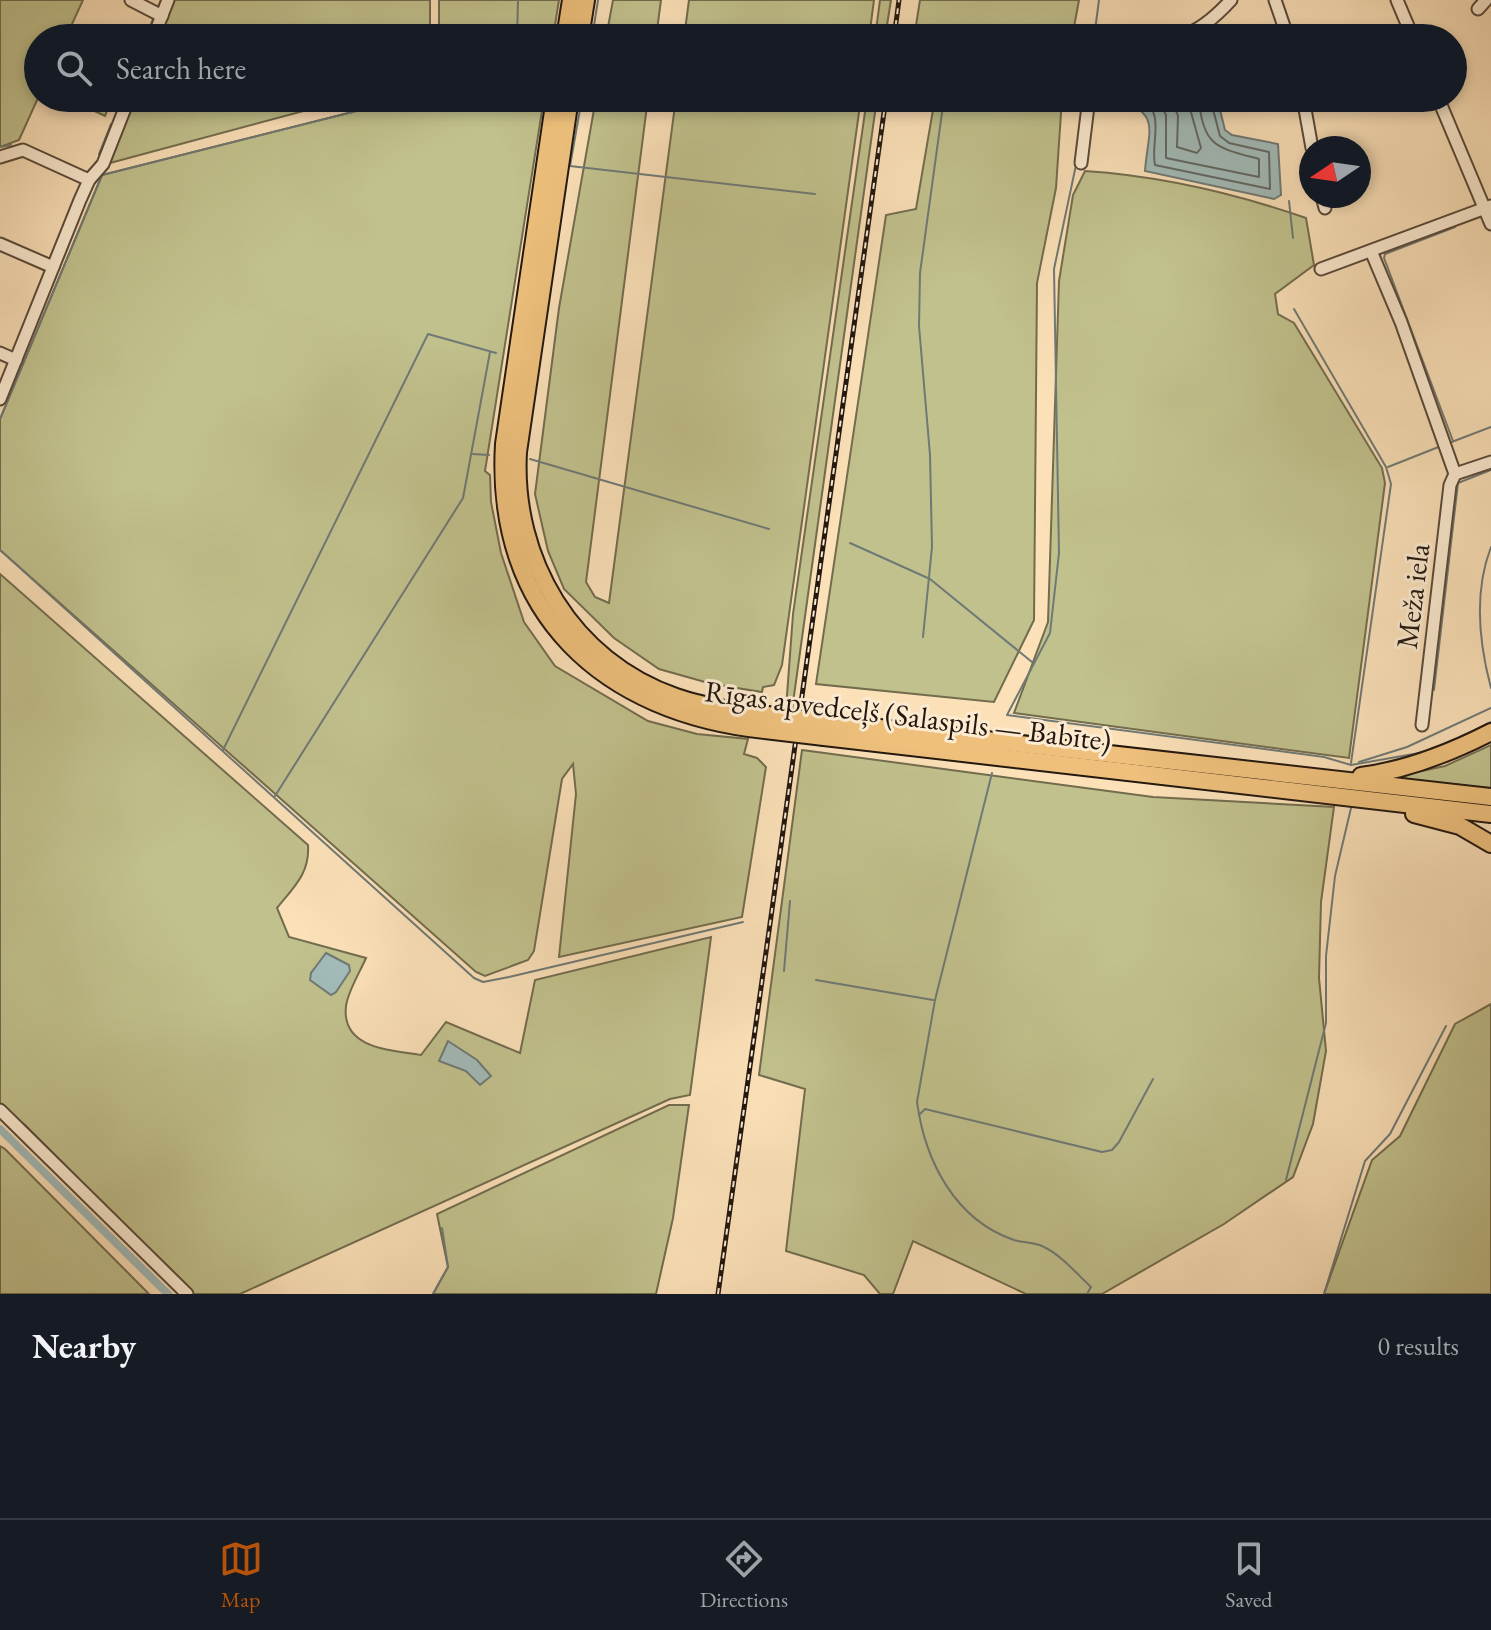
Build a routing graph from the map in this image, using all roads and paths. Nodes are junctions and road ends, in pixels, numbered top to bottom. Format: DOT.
graph roads {
  1 [pos="131,0"];
  2 [pos="168,0"];
  3 [pos="571,0"];
  4 [pos="586,0"];
  5 [pos="1231,0"];
  6 [pos="1275,0"];
  7 [pos="1397,0"];
  8 [pos="162,16"];
  9 [pos="159,24"];
  10 [pos="567,24"];
  11 [pos="582,24"];
  12 [pos="1209,24"];
  13 [pos="1283,24"];
  14 [pos="1407,24"];
  15 [pos="123,112"];
  16 [pos="553,112"];
  17 [pos="568,112"];
  18 [pos="1087,112"];
  19 [pos="1306,112"];
  20 [pos="1444,112"];
  21 [pos="1310,136"];
  22 [pos="0,157"];
  23 [pos="1081,163"];
  24 [pos="89,180"];
  25 [pos="1488,207"];
  26 [pos="1491,224"];
  27 [pos="0,244"];
  28 [pos="1371,251"];
  29 [pos="53,267"];
  30 [pos="1321,269"];
  31 [pos="0,353"];
  32 [pos="16,360"];
  33 [pos="0,399"];
  34 [pos="1491,462"];
  35 [pos="1455,474"];
  36 [pos="766,722"];
  37 [pos="1422,725"];
  38 [pos="825,729"];
  39 [pos="1491,732"];
  40 [pos="1326,779"];
  41 [pos="1491,797"];
  42 [pos="1366,800"];
  43 [pos="1491,814"];
  44 [pos="1491,844"];
  45 [pos="0,1110"];
  46 [pos="187,1294"];
  1 -- 8 [label="street"];
  2 -- 8 [label="street"];
  3 -- 10 [label="highway"];
  4 -- 11 [label="highway"];
  5 -- 12 [label="street"];
  6 -- 13 [label="street"];
  7 -- 14 [label="street"];
  8 -- 9 [label="street"];
  15 -- 24 [label="street"];
  16 -- 36 [label="highway, Rīgas apvedceļš (Salaspils — Babīte)"];
  17 -- 36 [label="highway, Rīgas apvedceļš (Salaspils — Babīte)"];
  18 -- 23 [label="street"];
  19 -- 21 [label="street"];
  20 -- 25 [label="street"];
  22 -- 24 [label="street"];
  24 -- 29 [label="street"];
  25 -- 26 [label="street"];
  25 -- 28 [label="street"];
  27 -- 29 [label="street"];
  28 -- 30 [label="street"];
  28 -- 35 [label="street"];
  29 -- 32 [label="street"];
  31 -- 32 [label="street"];
  32 -- 33 [label="street"];
  34 -- 35 [label="street"];
  35 -- 37 [label="street, Meža iela"];
  36 -- 38 [label="highway, Rīgas apvedceļš (Salaspils — Babīte), bridge"];
  38 -- 40 [label="highway, Rīgas apvedceļš (Salaspils — Babīte)"];
  38 -- 42 [label="highway, Rīgas apvedceļš (Salaspils — Babīte)"];
  39 -- 40 [label="highway"];
  40 -- 41 [label="highway, Rīgas apvedceļš (Salaspils — Babīte)"];
  42 -- 43 [label="highway, Rīgas apvedceļš (Salaspils — Babīte)"];
  42 -- 44 [label="highway"];
  45 -- 46 [label="street"];
}
